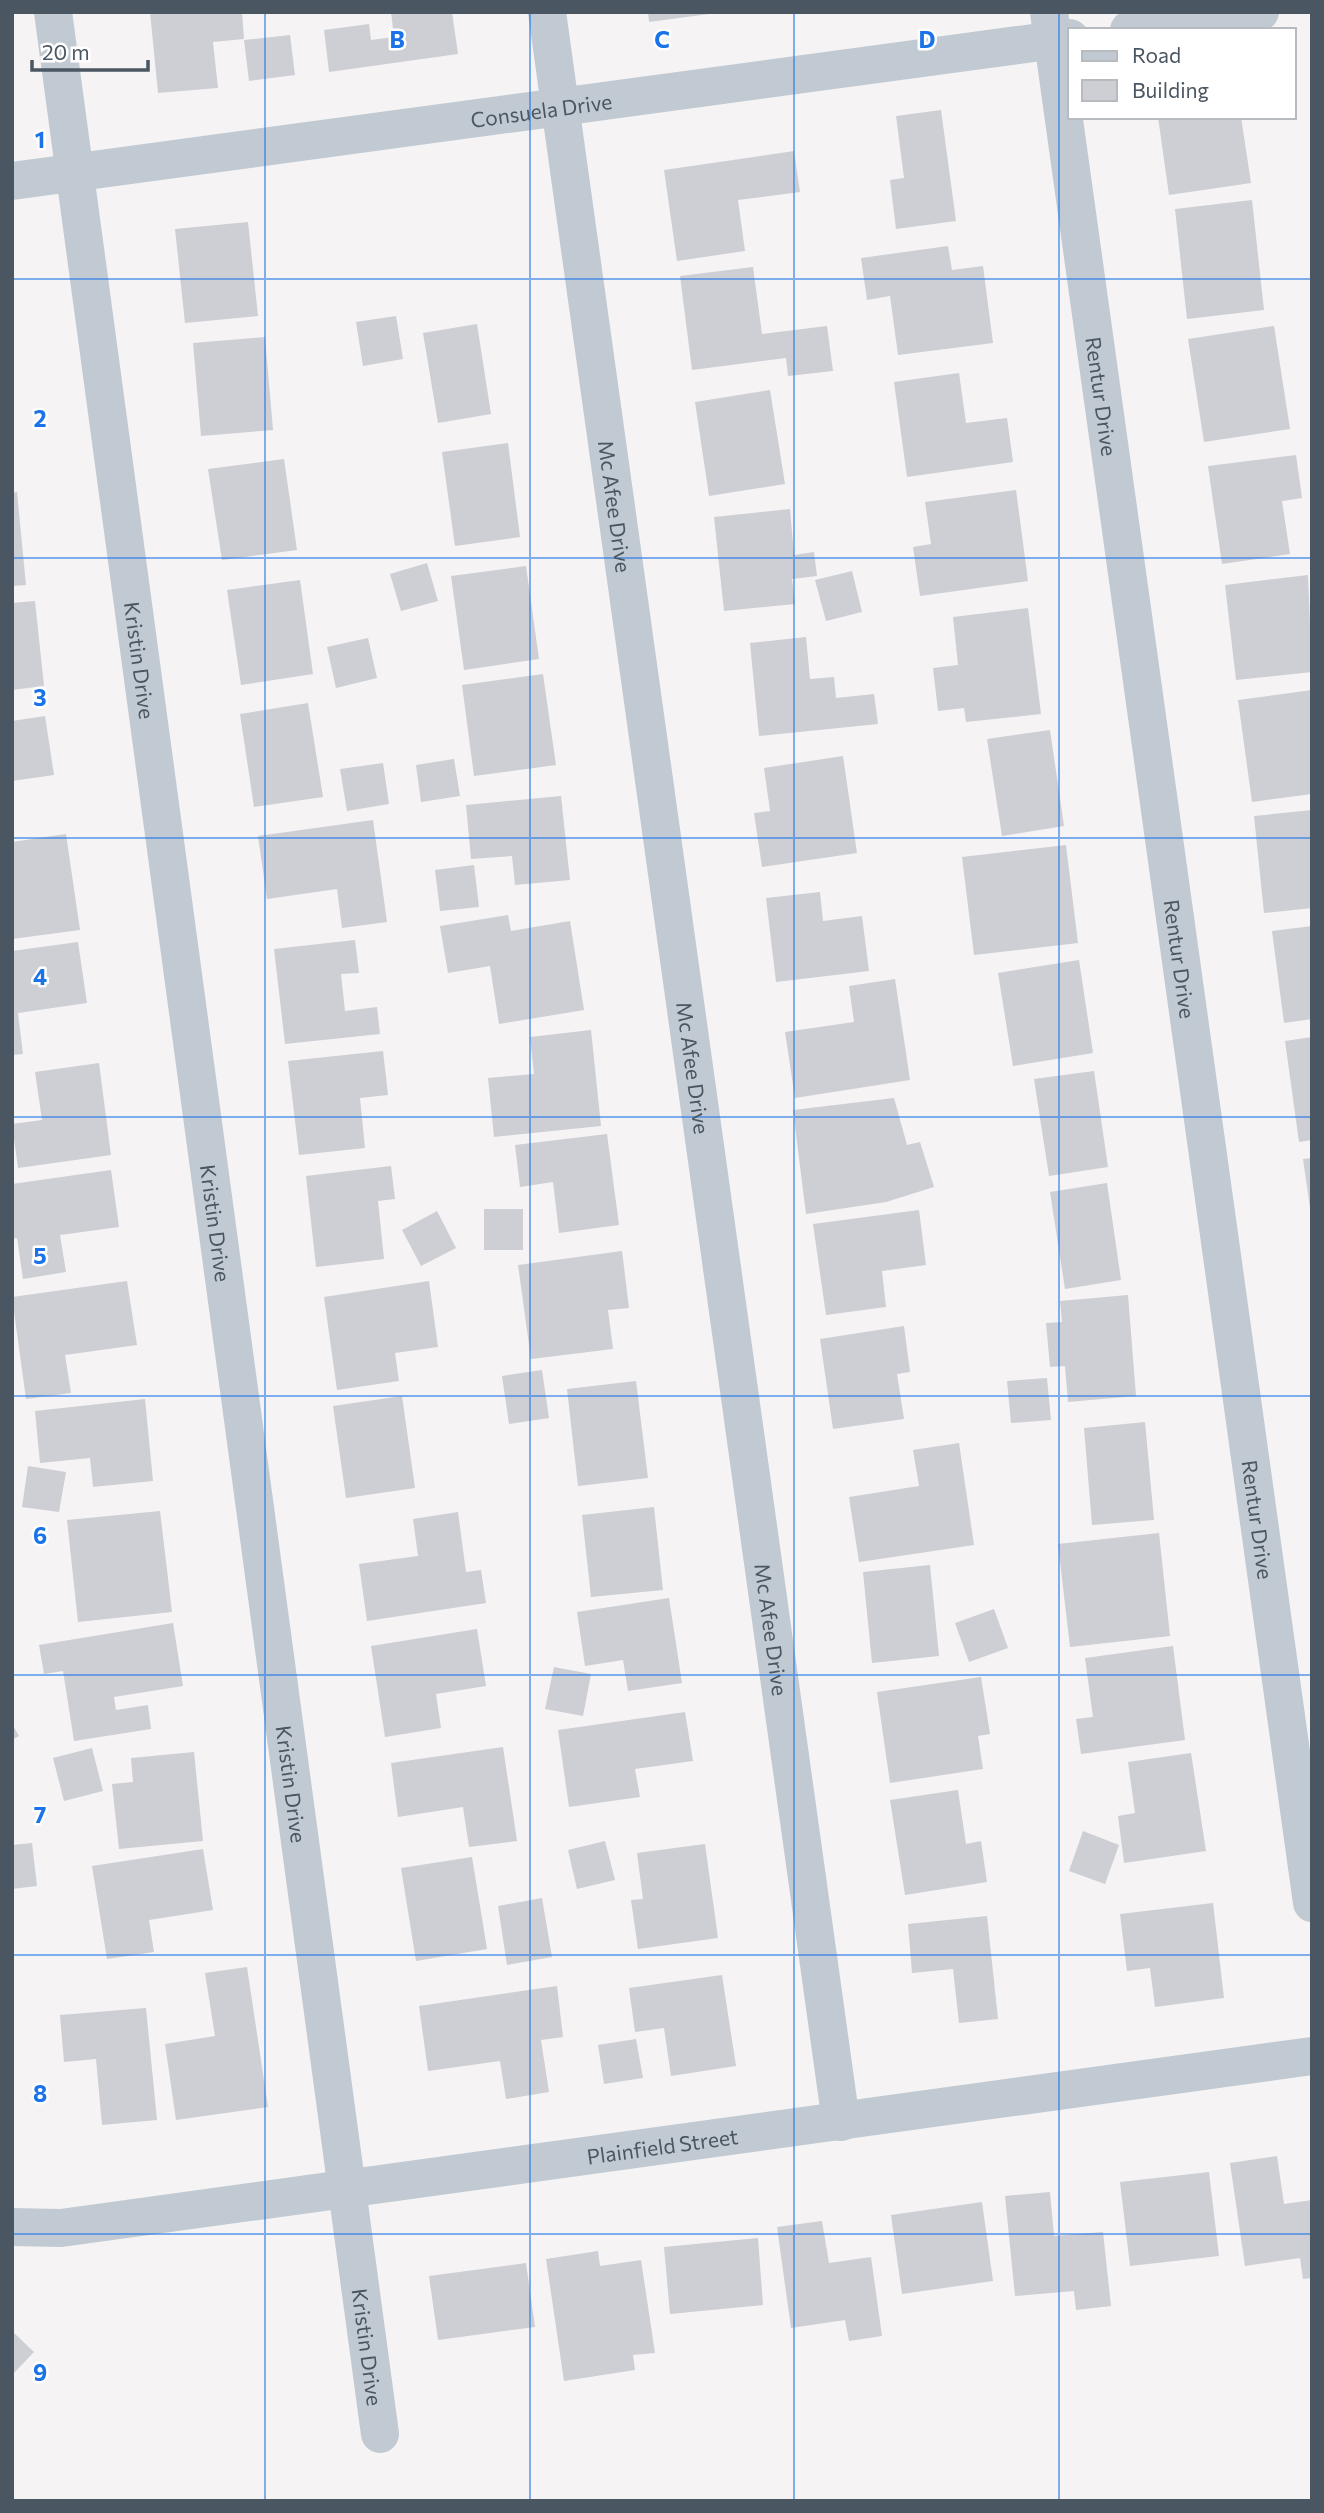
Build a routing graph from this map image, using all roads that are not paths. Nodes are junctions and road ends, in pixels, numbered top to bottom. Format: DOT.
graph roads {
  1 [pos="53,12"];
  2 [pos="547,12"];
  3 [pos="1260,12"];
  4 [pos="1144,28"];
  5 [pos="1057,30"];
  6 [pos="560,107"];
  7 [pos="1068,111"];
  8 [pos="1069,119"];
  9 [pos="74,173"];
  10 [pos="12,181"];
  11 [pos="1312,1903"];
  12 [pos="1312,2056"];
  13 [pos="841,2122"];
  14 [pos="347,2188"];
  15 [pos="12,2227"];
  16 [pos="380,2434"];
  1 -- 9 [label="street, Kristin Drive"];
  2 -- 6 [label="street, Mc Afee Drive"];
  3 -- 4 [label="street"];
  5 -- 6 [label="street, Consuela Drive"];
  5 -- 7 [label="street, Rentur Drive"];
  6 -- 9 [label="street, Consuela Drive"];
  6 -- 13 [label="street, Mc Afee Drive"];
  8 -- 11 [label="street, Rentur Drive"];
  9 -- 10 [label="street, Consuela Drive"];
  9 -- 14 [label="street, Kristin Drive"];
  12 -- 13 [label="street, Plainfield Street"];
  13 -- 14 [label="street, Plainfield Street"];
  14 -- 15 [label="street, Plainfield Street"];
  14 -- 16 [label="street, Kristin Drive"];
}
